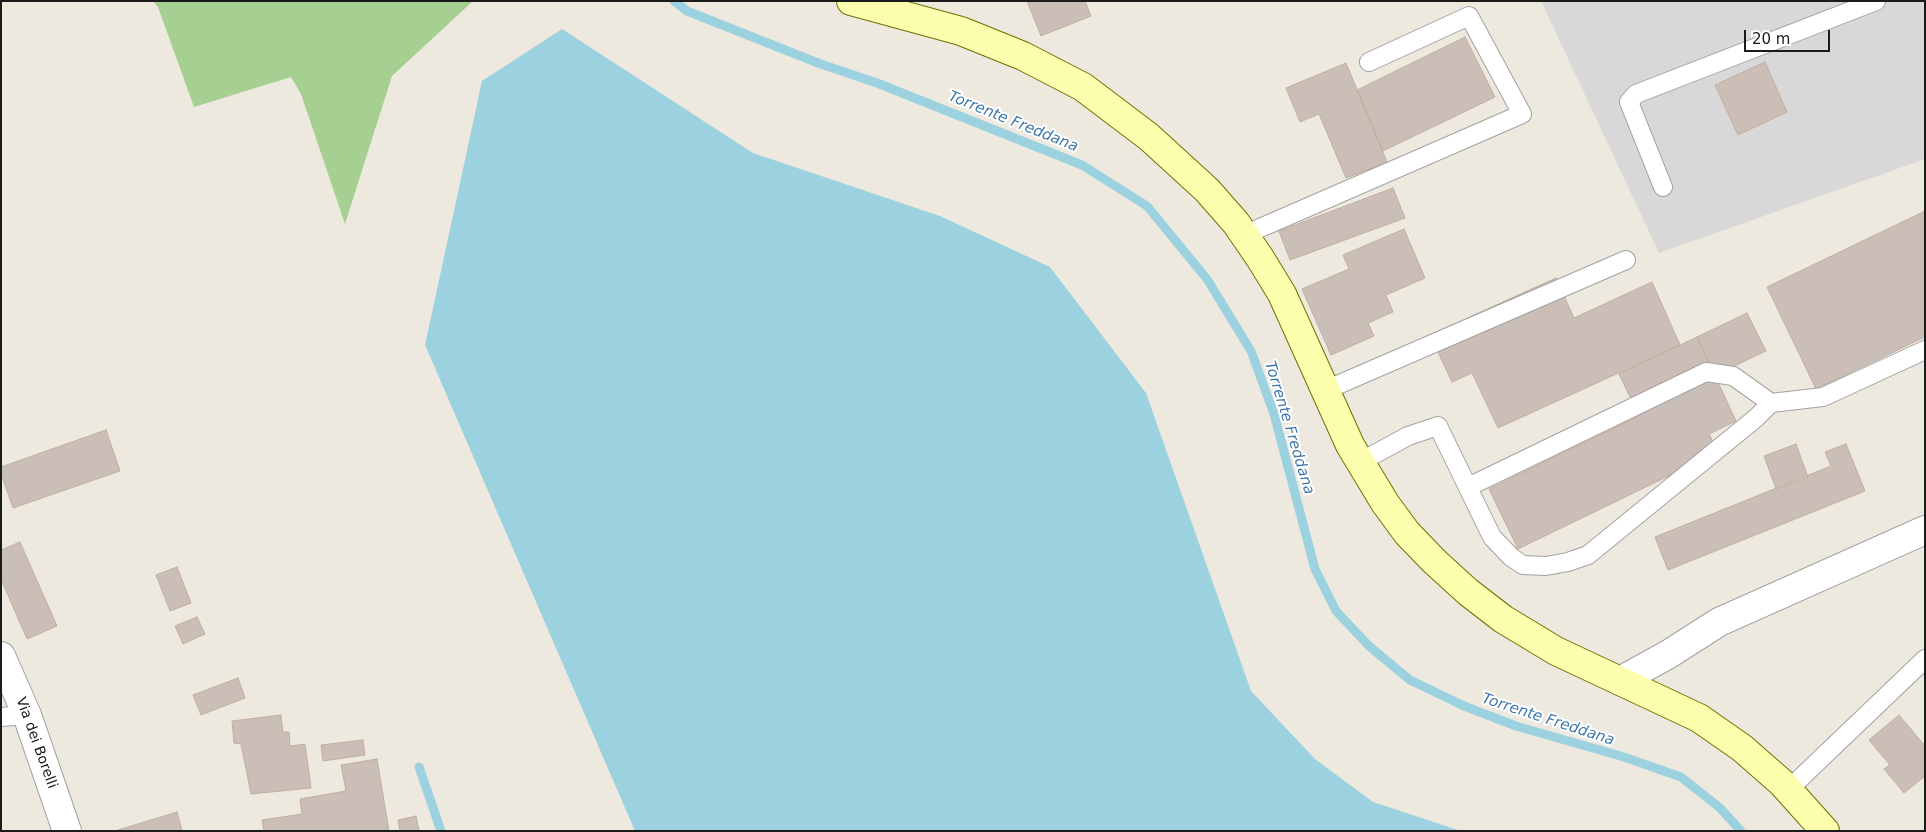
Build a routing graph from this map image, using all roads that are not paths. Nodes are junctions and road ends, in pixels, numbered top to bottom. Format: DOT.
graph roads {
  1 [pos="851,1"];
  2 [pos="1876,1"];
  3 [pos="919,11"];
  4 [pos="1369,62"];
  5 [pos="1664,186"];
  6 [pos="1244,235"];
  7 [pos="1626,260"];
  8 [pos="1925,350"];
  9 [pos="1326,390"];
  10 [pos="1771,403"];
  11 [pos="1360,462"];
  12 [pos="1468,487"];
  13 [pos="1925,530"];
  14 [pos="1,656"];
  15 [pos="1925,659"];
  16 [pos="1620,681"];
  17 [pos="14,716"];
  18 [pos="1788,790"];
  19 [pos="68,831"];
  20 [pos="1825,831"];
  1 -- 3 [label="main road"];
  2 -- 5 [label="lane"];
  3 -- 6 [label="main road"];
  4 -- 6 [label="lane"];
  6 -- 9 [label="main road"];
  7 -- 9 [label="lane"];
  8 -- 10 [label="lane"];
  9 -- 11 [label="main road"];
  10 -- 12 [label="lane"];
  10 -- 12 [label="lane"];
  11 -- 12 [label="lane"];
  11 -- 16 [label="main road"];
  13 -- 16 [label="street"];
  14 -- 17 [label="street, Via dei Borelli"];
  15 -- 18 [label="lane"];
  16 -- 18 [label="main road"];
  17 -- 19 [label="street, Via dei Borelli"];
  18 -- 20 [label="main road"];
}
